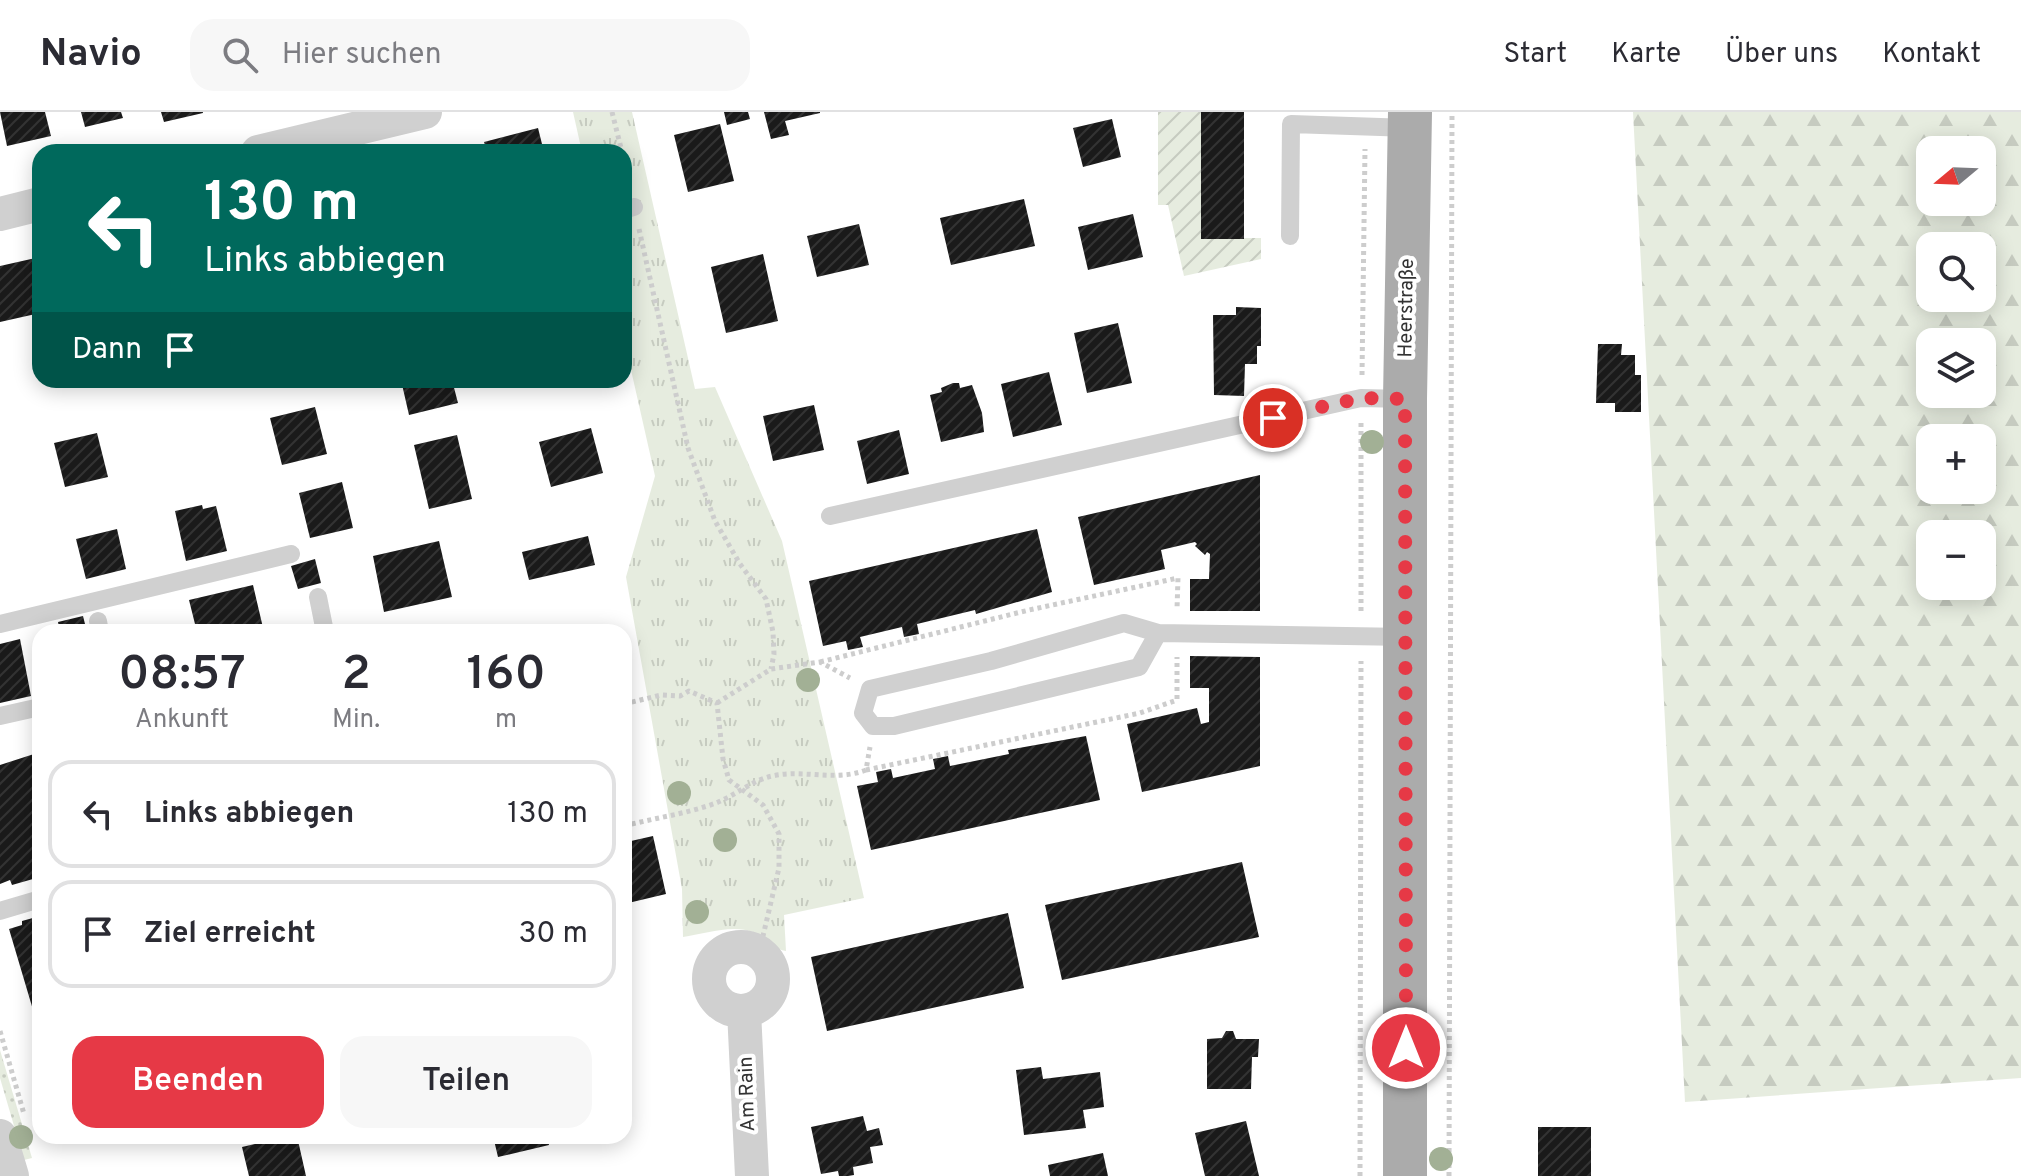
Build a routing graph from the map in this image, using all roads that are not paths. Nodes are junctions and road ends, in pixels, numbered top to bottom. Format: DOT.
graph roads {
  1 [pos="425,112"];
  2 [pos="1291,118"];
  3 [pos="1410,120"];
  4 [pos="291,144"];
  5 [pos="32,206"];
  6 [pos="0,214"];
  7 [pos="1290,236"];
  8 [pos="1405,399"];
  9 [pos="830,516"];
  10 [pos="291,554"];
  11 [pos="318,597"];
  12 [pos="0,624"];
  13 [pos="323,624"];
  14 [pos="1158,633"];
  15 [pos="1407,637"];
  16 [pos="32,709"];
  17 [pos="0,716"];
  18 [pos="32,901"];
  19 [pos="0,911"];
  20 [pos="744,1011"];
  21 [pos="13,1127"];
  22 [pos="12,1176"];
  23 [pos="752,1176"];
  24 [pos="1405,1176"];
  1 -- 4 [label="street"];
  2 -- 3 [label="lane"];
  2 -- 7 [label="lane"];
  3 -- 8 [label="main road, Heerstraße"];
  5 -- 6 [label="street"];
  8 -- 9 [label="lane"];
  8 -- 15 [label="main road, Heerstraße"];
  10 -- 12 [label="lane"];
  11 -- 13 [label="lane"];
  14 -- 14 [label="lane"];
  14 -- 15 [label="lane"];
  15 -- 24 [label="main road, Heerstraße"];
  16 -- 17 [label="lane"];
  18 -- 19 [label="lane"];
  20 -- 20 [label="street"];
  20 -- 23 [label="street, Am Rain"];
  21 -- 22 [label="street"];
}
